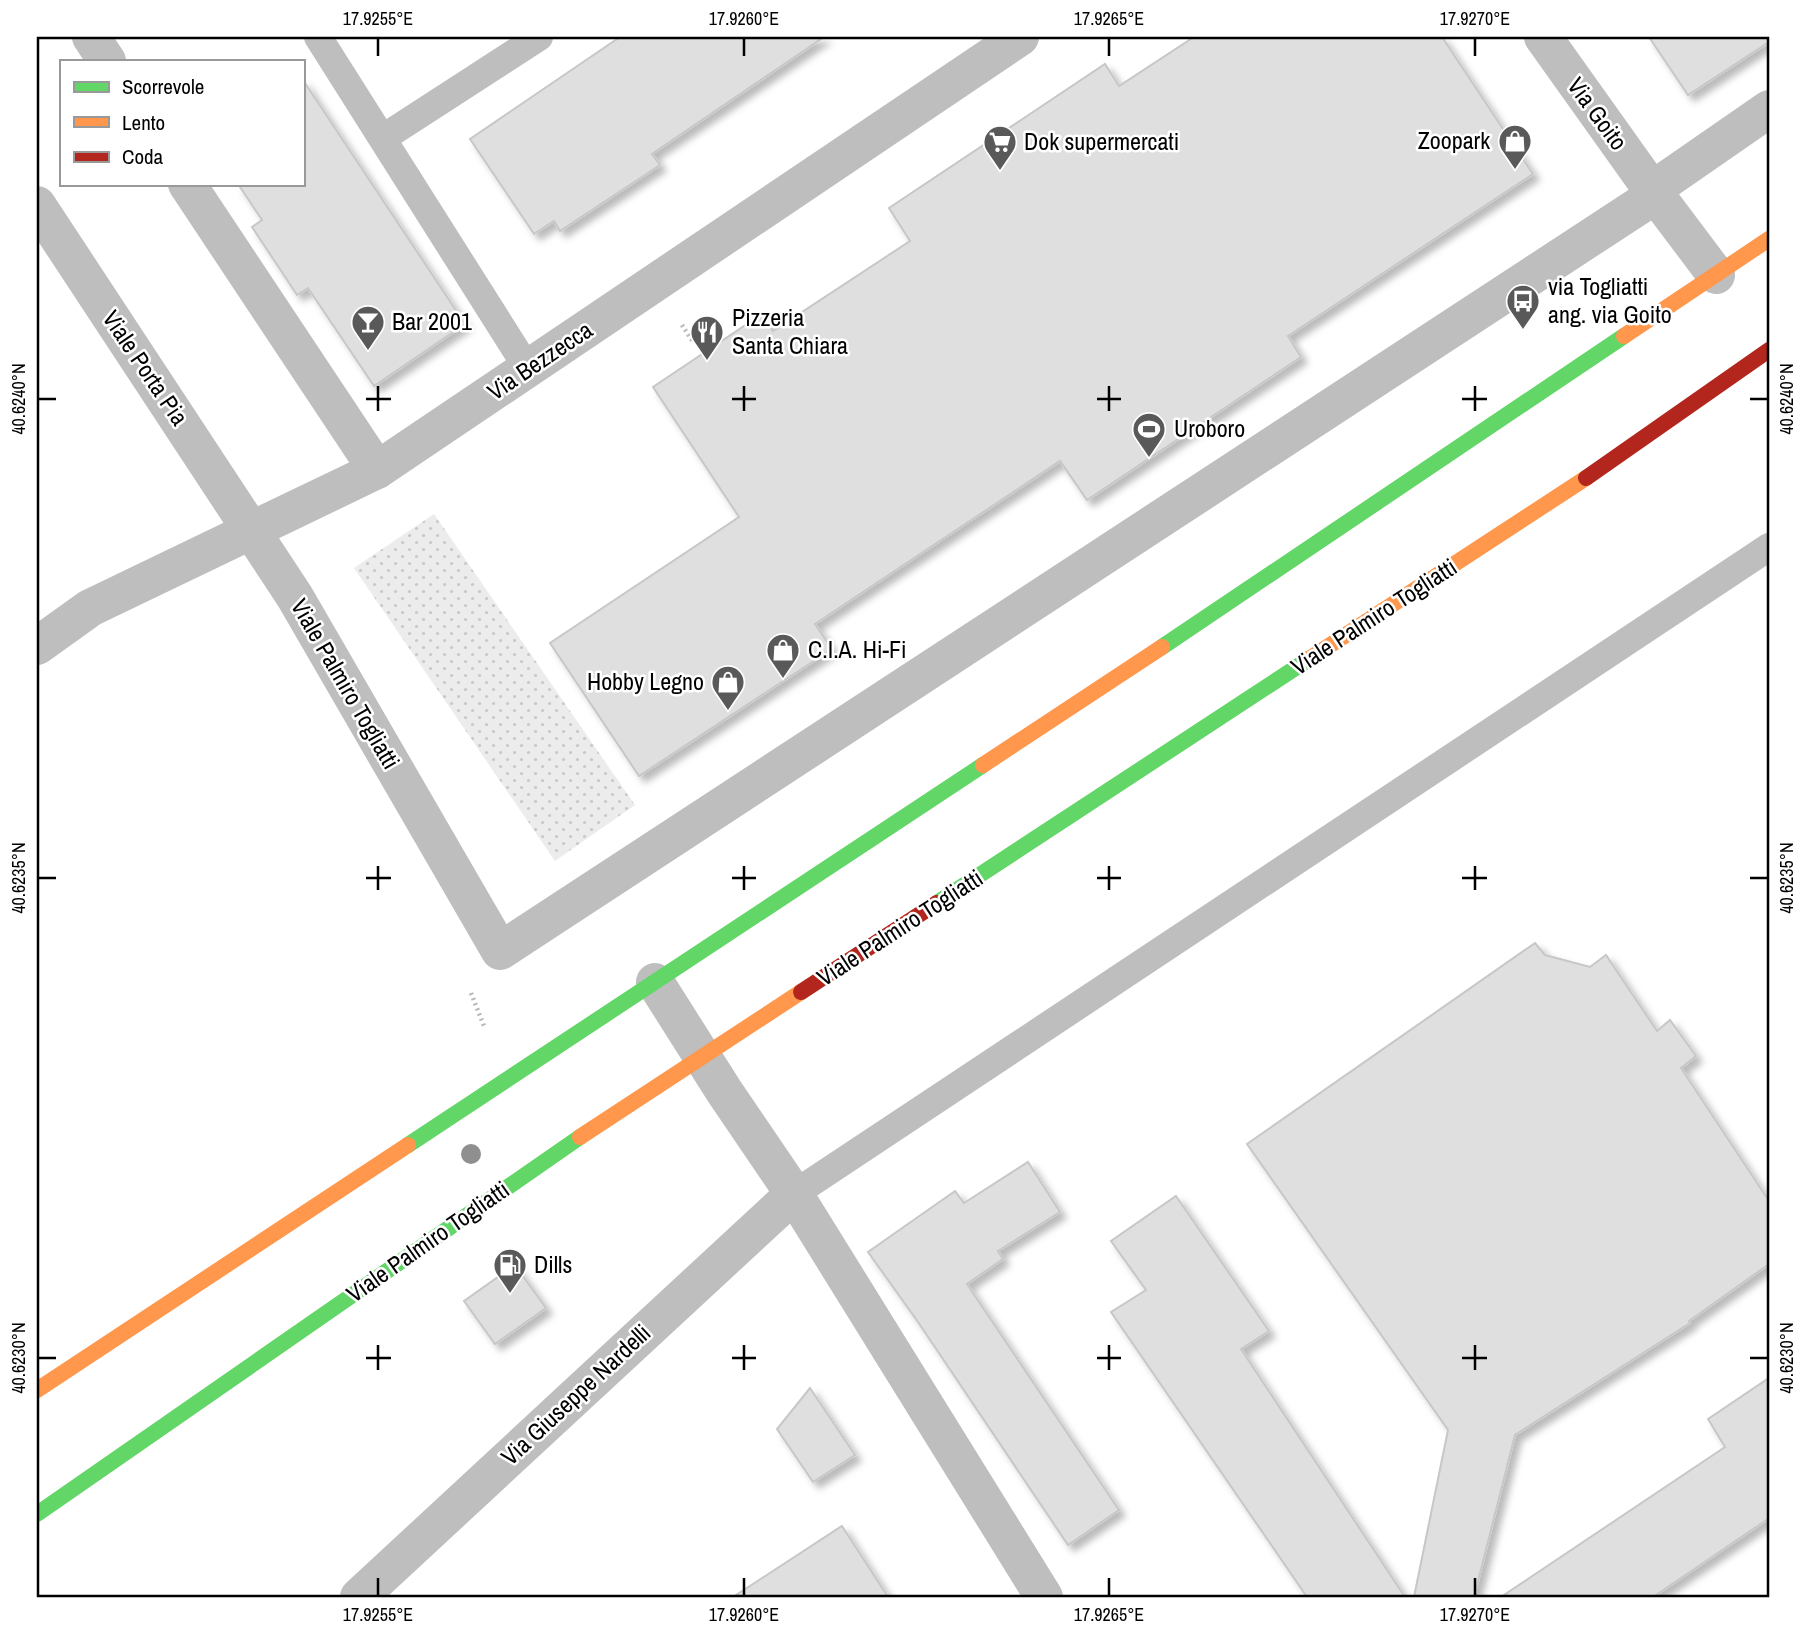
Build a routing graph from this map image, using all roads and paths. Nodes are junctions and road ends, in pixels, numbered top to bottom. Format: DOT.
graph roads {
  1 [pos="90,37"];
  2 [pos="318,37"];
  3 [pos="539,37"];
  4 [pos="1020,37"];
  5 [pos="1542,37"];
  6 [pos="106,60"];
  7 [pos="1769,110"];
  8 [pos="383,138"];
  9 [pos="188,186"];
  10 [pos="1654,192"];
  11 [pos="37,205"];
  12 [pos="1769,239"];
  13 [pos="1716,275"];
  14 [pos="1769,350"];
  15 [pos="528,369"];
  16 [pos="377,470"];
  17 [pos="252,531"];
  18 [pos="1769,547"];
  19 [pos="37,646"];
  20 [pos="655,982"];
  21 [pos="702,1057"];
  22 [pos="793,1194"];
  23 [pos="37,1390"];
  24 [pos="37,1514"];
  25 [pos="359,1597"];
  26 [pos="1044,1597"];
  1 -- 6 [label="street"];
  2 -- 8 [label="lane"];
  3 -- 8 [label="lane"];
  4 -- 15 [label="street, Via Bezzecca"];
  5 -- 10 [label="street, Via Goito"];
  7 -- 10 [label="street, Viale Palmiro Togliatti"];
  8 -- 15 [label="lane"];
  9 -- 16 [label="street"];
  10 -- 13 [label="street"];
  10 -- 17 [label="street, Viale Palmiro Togliatti"];
  11 -- 17 [label="street, Viale Porta Pia"];
  12 -- 13 [label="street"];
  13 -- 20 [label="street"];
  14 -- 21 [label="street, Viale Palmiro Togliatti"];
  15 -- 16 [label="street, Via Bezzecca"];
  16 -- 17 [label="street, Via Bezzecca"];
  17 -- 19 [label="street, Via Bezzecca"];
  18 -- 22 [label="lane"];
  20 -- 21 [label="street"];
  20 -- 23 [label="street"];
  21 -- 22 [label="street"];
  21 -- 24 [label="street, Viale Palmiro Togliatti"];
  22 -- 25 [label="street, Via Giuseppe Nardelli"];
  22 -- 26 [label="street"];
}
